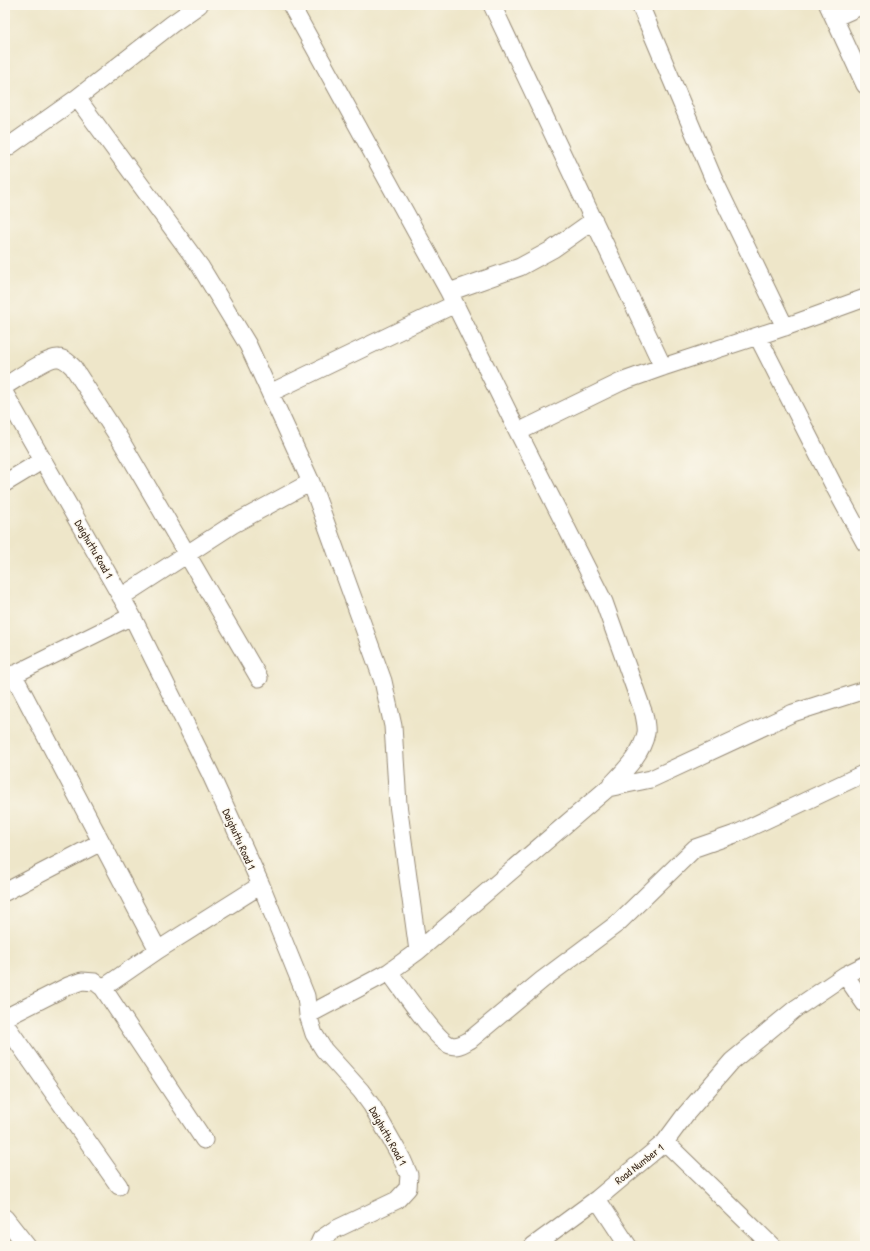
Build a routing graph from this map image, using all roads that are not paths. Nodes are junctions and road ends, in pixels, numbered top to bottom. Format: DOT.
graph roads {
  1 [pos="199,5"];
  2 [pos="291,5"];
  3 [pos="492,5"];
  4 [pos="640,5"];
  5 [pos="863,5"];
  6 [pos="831,11"];
  7 [pos="865,85"];
  8 [pos="77,98"];
  9 [pos="5,149"];
  10 [pos="594,220"];
  11 [pos="452,298"];
  12 [pos="865,298"];
  13 [pos="786,327"];
  14 [pos="758,336"];
  15 [pos="663,367"];
  16 [pos="5,386"];
  17 [pos="270,393"];
  18 [pos="5,394"];
  19 [pos="518,432"];
  20 [pos="43,460"];
  21 [pos="5,482"];
  22 [pos="311,482"];
  23 [pos="865,543"];
  24 [pos="187,555"];
  25 [pos="121,597"];
  26 [pos="132,616"];
  27 [pos="9,676"];
  28 [pos="259,678"];
  29 [pos="865,690"];
  30 [pos="865,773"];
  31 [pos="608,788"];
  32 [pos="101,842"];
  33 [pos="261,886"];
  34 [pos="5,892"];
  35 [pos="158,950"];
  36 [pos="418,951"];
  37 [pos="865,965"];
  38 [pos="389,972"];
  39 [pos="845,975"];
  40 [pos="103,988"];
  41 [pos="865,1004"];
  42 [pos="308,1015"];
  43 [pos="5,1018"];
  44 [pos="5,1024"];
  45 [pos="204,1140"];
  46 [pos="665,1142"];
  47 [pos="119,1186"];
  48 [pos="596,1198"];
  49 [pos="5,1218"];
  50 [pos="27,1246"];
  51 [pos="318,1246"];
  52 [pos="533,1246"];
  53 [pos="628,1246"];
  54 [pos="772,1246"];
  1 -- 8 [label="street"];
  2 -- 11 [label="street"];
  3 -- 10 [label="street"];
  4 -- 13 [label="street"];
  5 -- 6 [label="street"];
  6 -- 7 [label="street"];
  8 -- 9 [label="street"];
  8 -- 17 [label="street"];
  10 -- 11 [label="street"];
  10 -- 15 [label="street"];
  11 -- 17 [label="street"];
  11 -- 19 [label="street"];
  12 -- 13 [label="street"];
  13 -- 14 [label="street"];
  14 -- 15 [label="street"];
  14 -- 23 [label="street"];
  15 -- 19 [label="street"];
  16 -- 24 [label="street"];
  17 -- 22 [label="street"];
  18 -- 20 [label="street, Daighuttu Road 1"];
  19 -- 31 [label="street"];
  20 -- 21 [label="street"];
  20 -- 25 [label="street, Daighuttu Road 1"];
  22 -- 24 [label="street"];
  22 -- 36 [label="street"];
  24 -- 25 [label="street"];
  24 -- 28 [label="street"];
  25 -- 26 [label="street, Daighuttu Road 1"];
  26 -- 27 [label="street"];
  26 -- 33 [label="street, Daighuttu Road 1"];
  27 -- 32 [label="street"];
  29 -- 31 [label="street"];
  30 -- 38 [label="street"];
  31 -- 36 [label="street"];
  32 -- 34 [label="street"];
  32 -- 35 [label="street"];
  33 -- 35 [label="street"];
  33 -- 42 [label="street, Daighuttu Road 1"];
  35 -- 40 [label="street"];
  36 -- 38 [label="street"];
  37 -- 39 [label="street"];
  38 -- 42 [label="street"];
  39 -- 41 [label="street"];
  39 -- 46 [label="street"];
  40 -- 43 [label="street"];
  40 -- 45 [label="street"];
  42 -- 51 [label="street, Daighuttu Road 1"];
  44 -- 47 [label="street"];
  46 -- 48 [label="street, Road Number 1"];
  46 -- 54 [label="street, Road Number 1"];
  48 -- 52 [label="street, Road Number 1"];
  48 -- 53 [label="street"];
  49 -- 50 [label="street"];
}
